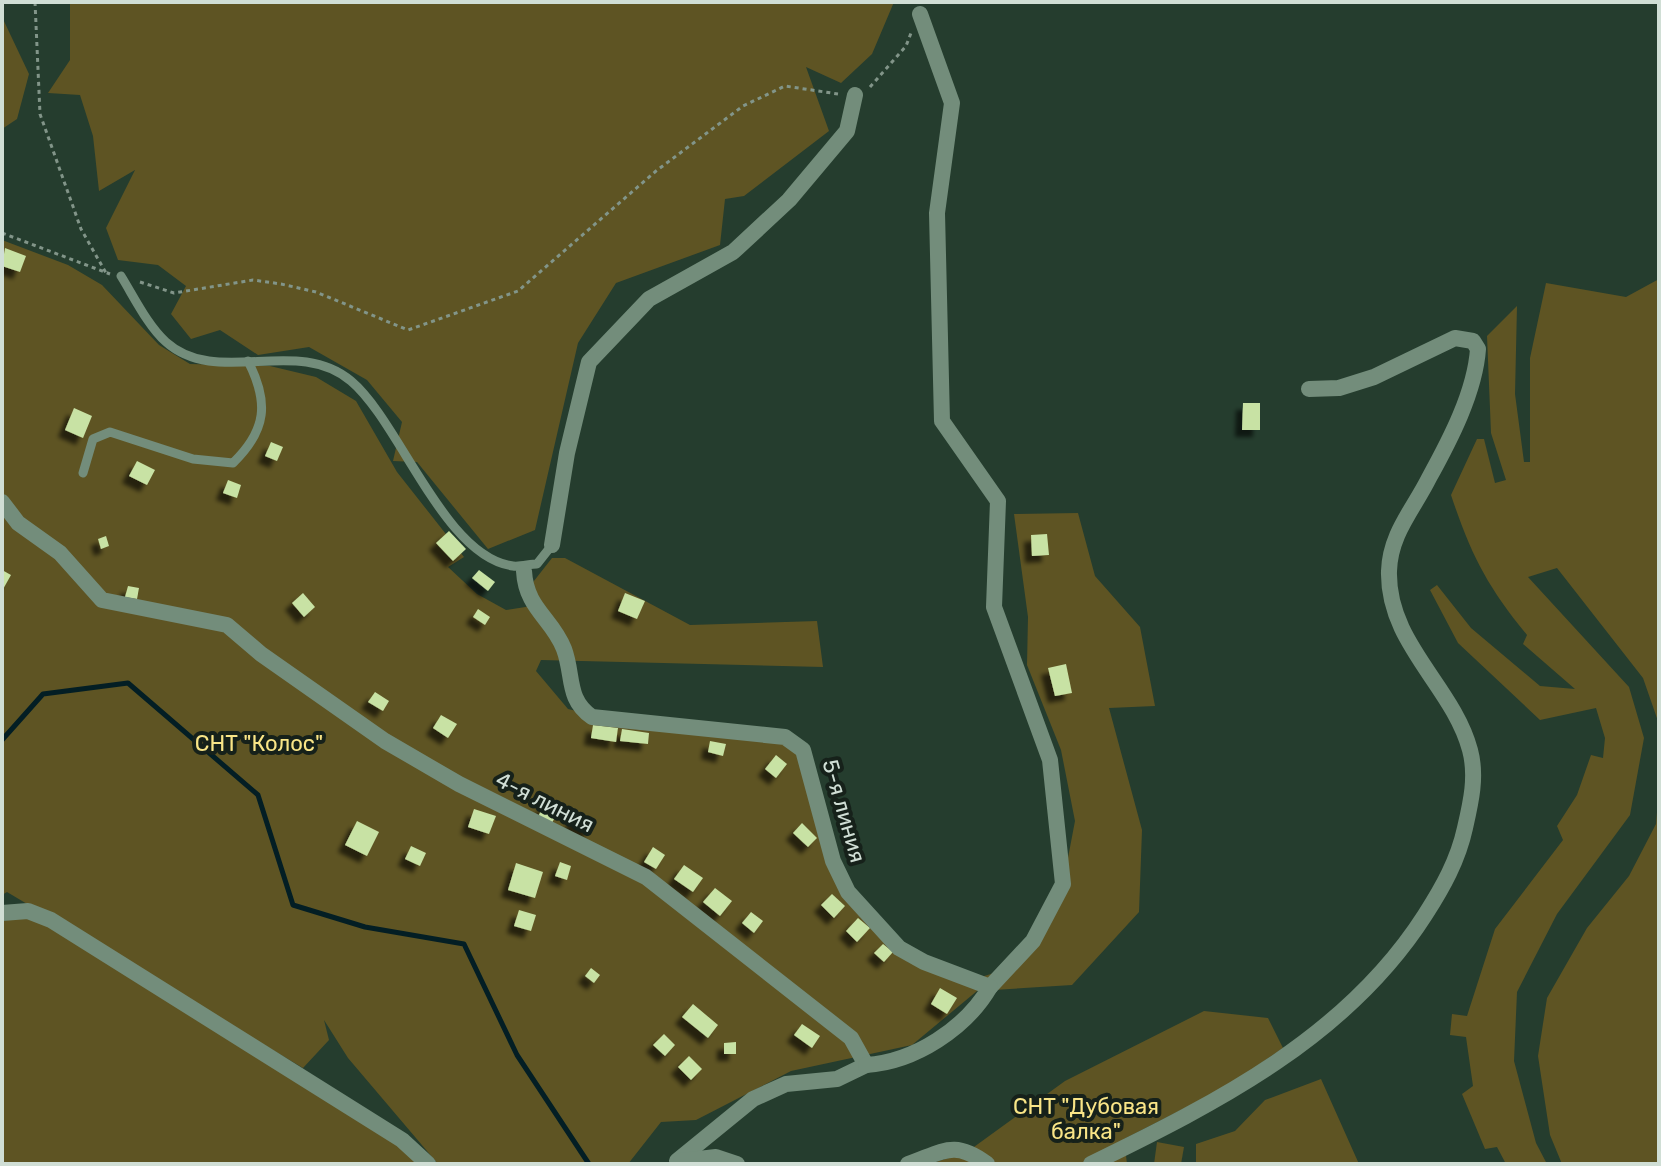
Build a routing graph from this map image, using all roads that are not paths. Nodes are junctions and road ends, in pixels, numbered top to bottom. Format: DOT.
graph roads {
  1 [pos="920,14"];
  2 [pos="855,95"];
  3 [pos="121,276"];
  4 [pos="248,361"];
  5 [pos="1309,389"];
  6 [pos="83,473"];
  7 [pos="2,502"];
  8 [pos="552,545"];
  9 [pos="524,571"];
  10 [pos="2,913"];
  11 [pos="990,987"];
  12 [pos="866,1065"];
  13 [pos="674,1163"];
  14 [pos="428,1164"];
  15 [pos="737,1164"];
  16 [pos="908,1164"];
  17 [pos="987,1164"];
  18 [pos="1091,1164"];
  1 -- 11 [label="street"];
  2 -- 8 [label="street"];
  3 -- 4 [label="lane"];
  4 -- 6 [label="lane"];
  4 -- 8 [label="lane"];
  5 -- 18 [label="street"];
  7 -- 12 [label="street, 4-я линия"];
  9 -- 11 [label="street, 5-я линия"];
  10 -- 14 [label="street"];
  11 -- 12 [label="street"];
  12 -- 13 [label="street"];
  13 -- 15 [label="street"];
  16 -- 17 [label="street"];
}
